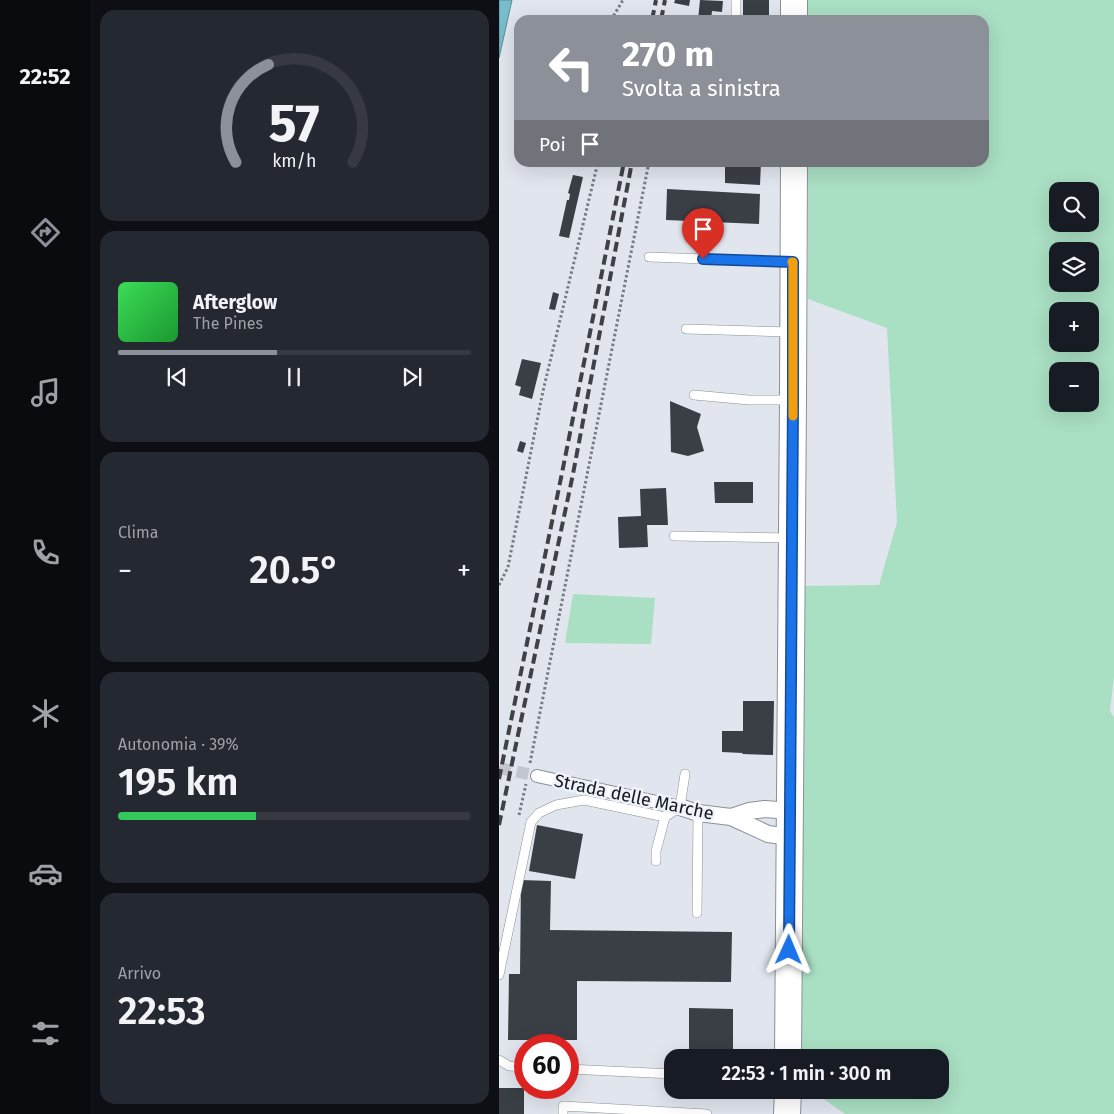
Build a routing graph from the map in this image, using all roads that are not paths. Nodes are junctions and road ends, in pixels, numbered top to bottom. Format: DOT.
graph roads {
  1 [pos="736,0"];
  2 [pos="794,0"];
  3 [pos="736,15"];
  4 [pos="794,15"];
  5 [pos="794,167"];
  6 [pos="649,257"];
  7 [pos="793,262"];
  8 [pos="686,329"];
  9 [pos="793,332"];
  10 [pos="694,395"];
  11 [pos="793,400"];
  12 [pos="674,536"];
  13 [pos="792,538"];
  14 [pos="685,774"];
  15 [pos="537,776"];
  16 [pos="680,807"];
  17 [pos="790,812"];
  18 [pos="698,813"];
  19 [pos="665,817"];
  20 [pos="731,817"];
  21 [pos="790,838"];
  22 [pos="656,861"];
  23 [pos="697,914"];
  24 [pos="499,975"];
  25 [pos="788,1049"];
  26 [pos="499,1060"];
  27 [pos="514,1066"];
  28 [pos="579,1070"];
  29 [pos="664,1074"];
  30 [pos="787,1099"];
  31 [pos="563,1114"];
  32 [pos="707,1114"];
  33 [pos="787,1114"];
  1 -- 3 [label="lane"];
  2 -- 4 [label="main road"];
  5 -- 7 [label="main road"];
  6 -- 7 [label="lane"];
  7 -- 9 [label="main road"];
  8 -- 9 [label="lane"];
  9 -- 11 [label="main road"];
  10 -- 11 [label="lane"];
  11 -- 13 [label="main road"];
  12 -- 13 [label="lane"];
  13 -- 17 [label="main road"];
  14 -- 16 [label="lane"];
  15 -- 16 [label="street, Strada delle Marche"];
  16 -- 18 [label="street, Strada delle Marche"];
  16 -- 19 [label="lane"];
  17 -- 20 [label="street, Strada delle Marche"];
  17 -- 21 [label="main road"];
  18 -- 20 [label="street, Strada delle Marche"];
  18 -- 23 [label="lane"];
  19 -- 22 [label="lane"];
  19 -- 24 [label="lane"];
  20 -- 21 [label="street, Strada delle Marche"];
  21 -- 25 [label="main road"];
  26 -- 27 [label="lane"];
  28 -- 29 [label="lane"];
  30 -- 33 [label="main road"];
  31 -- 32 [label="lane"];
}
